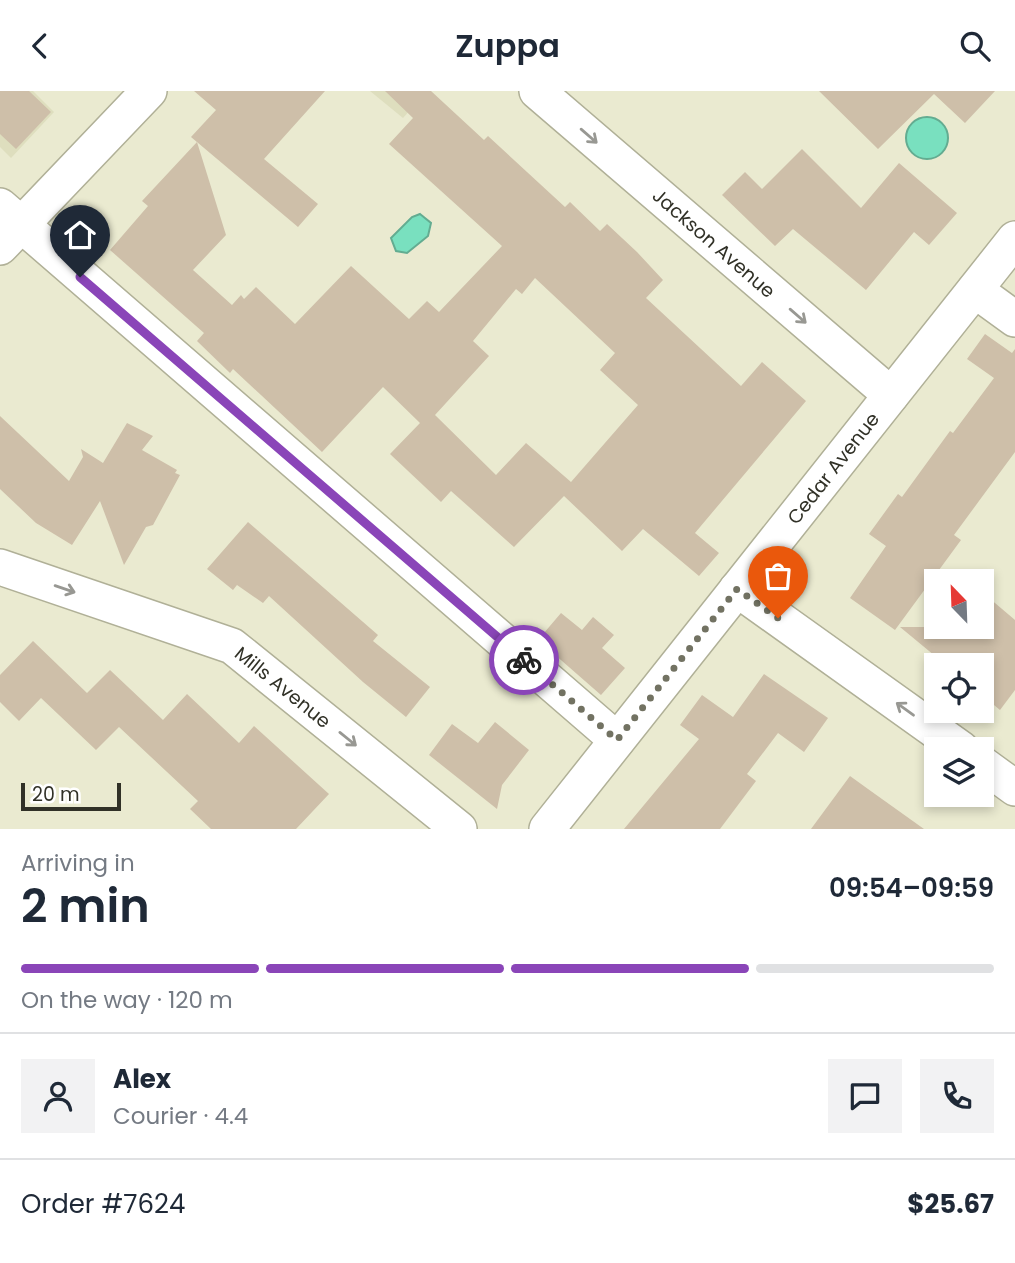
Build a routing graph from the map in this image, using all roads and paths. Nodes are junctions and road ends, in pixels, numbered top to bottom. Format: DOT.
graph roads {
  1 [pos="149,91"];
  2 [pos="537,91"];
  3 [pos="7,226"];
  4 [pos="1015,239"];
  5 [pos="975,290"];
  6 [pos="1015,319"];
  7 [pos="891,395"];
  8 [pos="0,567"];
  9 [pos="737,589"];
  10 [pos="944,737"];
  11 [pos="617,740"];
  12 [pos="994,773"];
  13 [pos="1015,788"];
  14 [pos="459,829"];
  15 [pos="547,829"];
  1 -- 3 [label="street"];
  2 -- 7 [label="street, Jackson Avenue, one-way"];
  3 -- 11 [label="street"];
  4 -- 5 [label="street, Cedar Avenue"];
  5 -- 6 [label="street"];
  5 -- 7 [label="street, Cedar Avenue"];
  7 -- 9 [label="street, Cedar Avenue"];
  8 -- 14 [label="street, Mills Avenue, one-way"];
  10 -- 9 [label="street, one-way"];
  9 -- 11 [label="street, Cedar Avenue"];
  11 -- 15 [label="street, Cedar Avenue"];
  12 -- 13 [label="street"];
}
